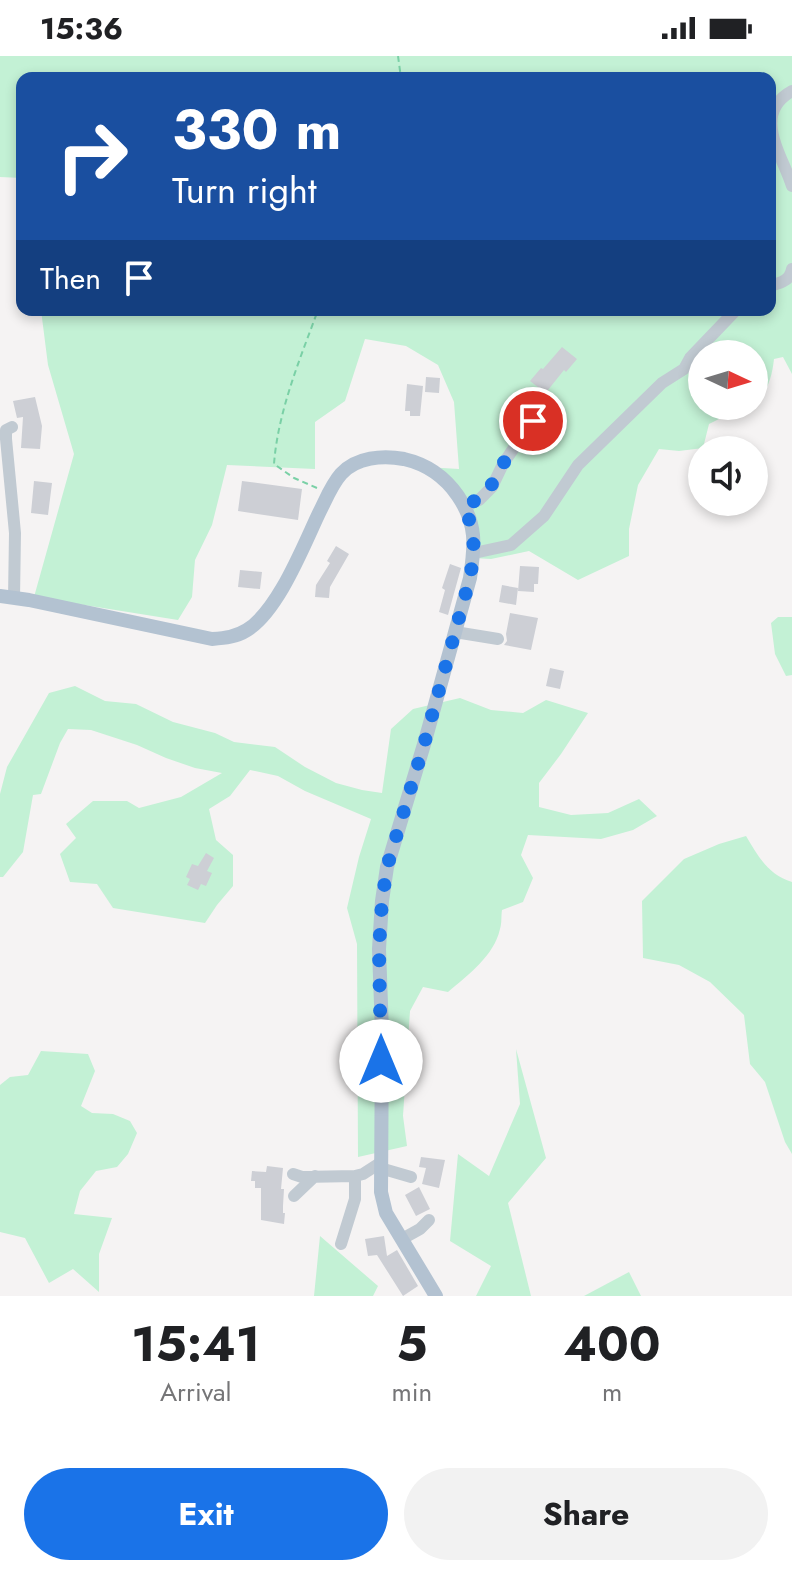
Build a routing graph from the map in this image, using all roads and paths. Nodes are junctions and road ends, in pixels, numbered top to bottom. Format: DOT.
graph roads {
  1 [pos="792,91"];
  2 [pos="776,105"];
  3 [pos="776,146"];
  4 [pos="792,186"];
  5 [pos="792,269"];
  6 [pos="776,284"];
  7 [pos="316,316"];
  8 [pos="730,316"];
  9 [pos="547,399"];
  10 [pos="12,427"];
  11 [pos="329,493"];
  12 [pos="464,506"];
  13 [pos="474,553"];
  14 [pos="7,597"];
  15 [pos="455,632"];
  16 [pos="498,639"];
  17 [pos="380,1165"];
  18 [pos="293,1174"];
  19 [pos="315,1176"];
  20 [pos="355,1176"];
  21 [pos="411,1177"];
  22 [pos="294,1196"];
  23 [pos="429,1220"];
  24 [pos="402,1239"];
  25 [pos="341,1244"];
  26 [pos="436,1296"];
  1 -- 2 [label="street"];
  3 -- 4 [label="street"];
  5 -- 6 [label="street"];
  7 -- 11 [label="path"];
  8 -- 13 [label="street"];
  9 -- 12 [label="street"];
  10 -- 14 [label="street"];
  11 -- 12 [label="main road"];
  11 -- 14 [label="main road"];
  12 -- 13 [label="main road"];
  13 -- 15 [label="main road"];
  15 -- 16 [label="street"];
  15 -- 17 [label="main road"];
  17 -- 20 [label="street"];
  17 -- 21 [label="street"];
  17 -- 24 [label="main road"];
  18 -- 19 [label="street"];
  19 -- 20 [label="street"];
  19 -- 22 [label="street"];
  20 -- 25 [label="street"];
  23 -- 24 [label="street"];
  24 -- 26 [label="main road"];
}
